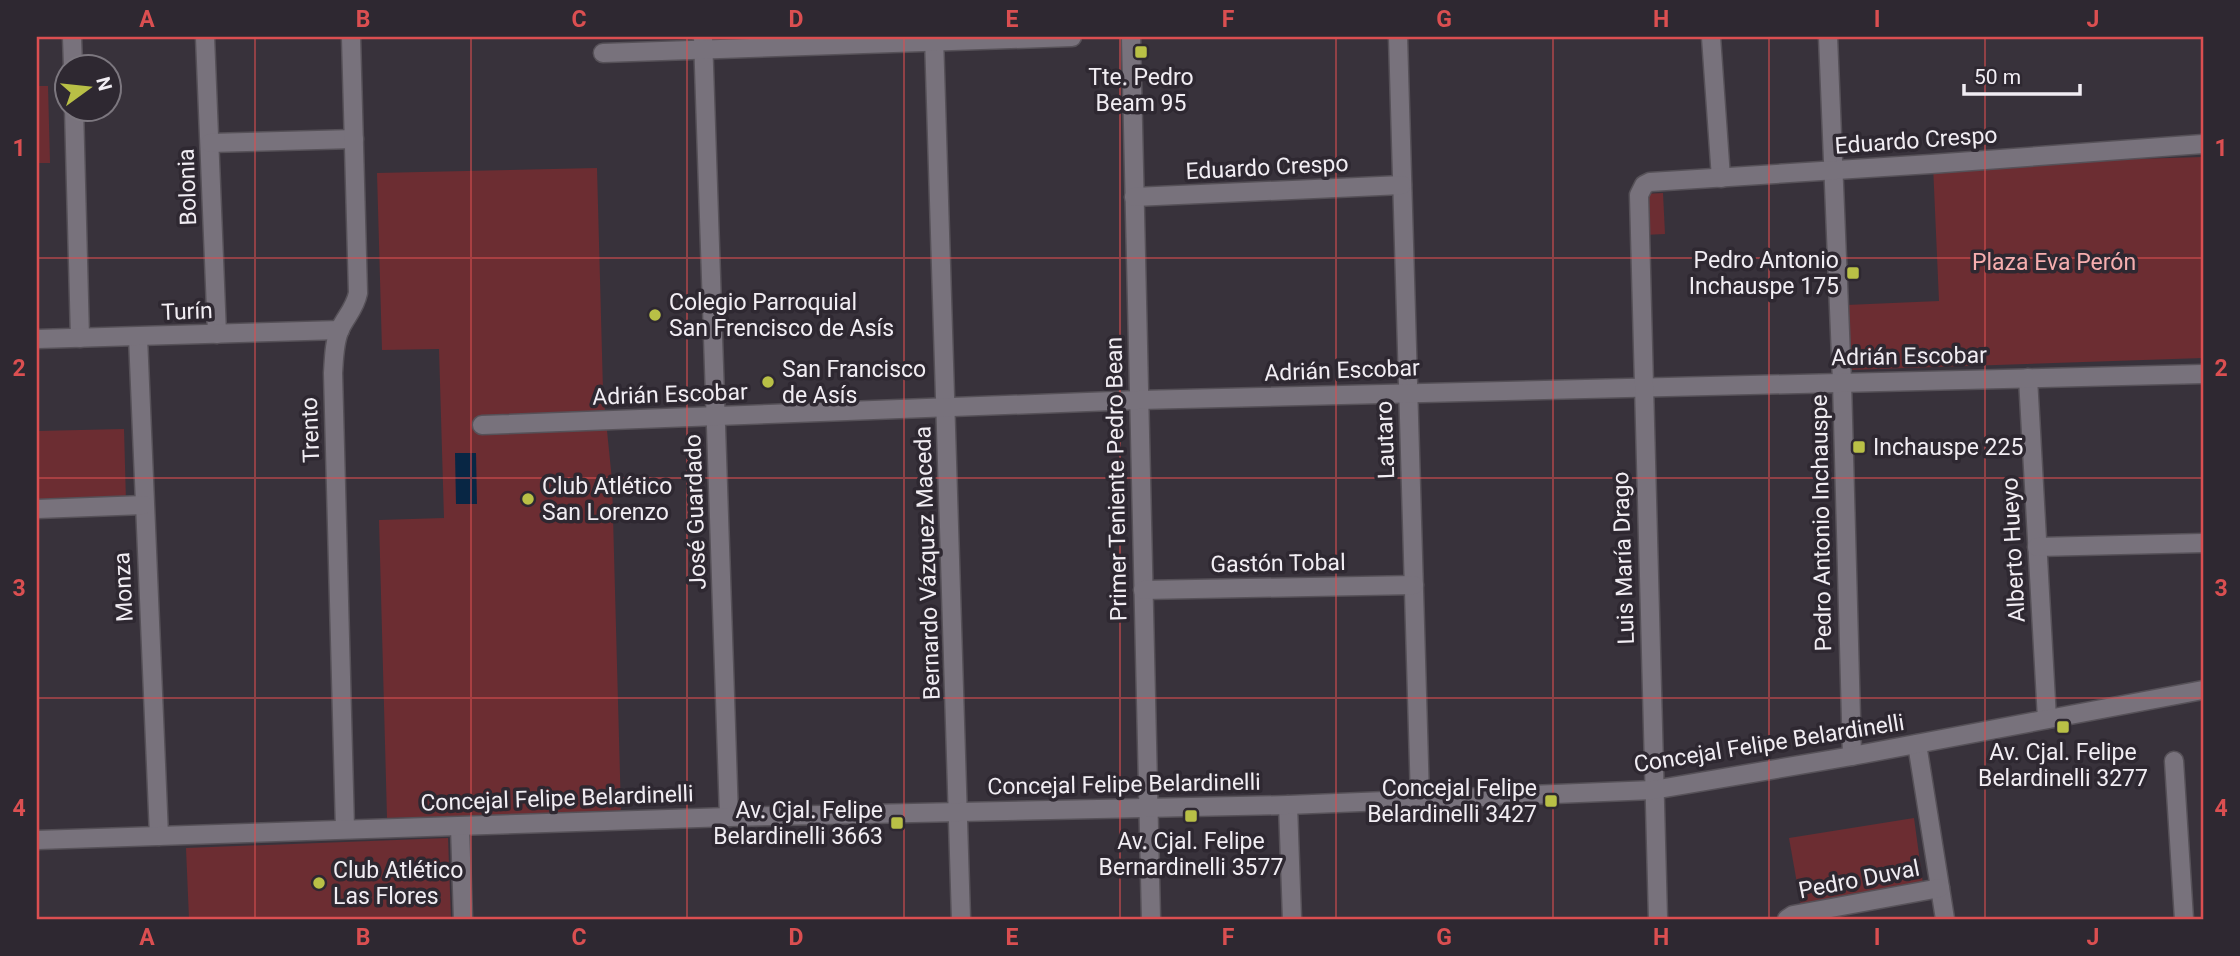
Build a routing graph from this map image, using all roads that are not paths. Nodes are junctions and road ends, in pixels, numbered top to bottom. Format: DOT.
graph roads {
  1 [pos="205,37"];
  2 [pos="351,37"];
  3 [pos="1072,37"];
  4 [pos="1131,37"];
  5 [pos="1398,37"];
  6 [pos="1711,37"];
  7 [pos="1828,37"];
  8 [pos="934,39"];
  9 [pos="703,43"];
  10 [pos="603,53"];
  11 [pos="74,122"];
  12 [pos="354,139"];
  13 [pos="210,143"];
  14 [pos="2203,144"];
  15 [pos="1834,171"];
  16 [pos="1721,178"];
  17 [pos="1402,185"];
  18 [pos="1639,195"];
  19 [pos="1134,198"];
  20 [pos="340,330"];
  21 [pos="217,334"];
  22 [pos="138,337"];
  23 [pos="80,338"];
  24 [pos="37,339"];
  25 [pos="2203,374"];
  26 [pos="2028,378"];
  27 [pos="1842,382"];
  28 [pos="1643,387"];
  29 [pos="1408,393"];
  30 [pos="1139,400"];
  31 [pos="946,408"];
  32 [pos="717,417"];
  33 [pos="482,425"];
  34 [pos="144,505"];
  35 [pos="37,509"];
  36 [pos="2203,543"];
  37 [pos="2037,547"];
  38 [pos="1414,585"];
  39 [pos="1143,590"];
  40 [pos="2203,690"];
  41 [pos="2048,719"];
  42 [pos="1916,744"];
  43 [pos="1852,756"];
  44 [pos="2174,761"];
  45 [pos="1653,790"];
  46 [pos="1420,799"];
  47 [pos="1288,805"];
  48 [pos="1148,808"];
  49 [pos="959,812"];
  50 [pos="729,817"];
  51 [pos="460,827"];
  52 [pos="345,829"];
  53 [pos="159,836"];
  54 [pos="37,840"];
  55 [pos="1940,888"];
  56 [pos="463,919"];
  57 [pos="961,919"];
  58 [pos="1151,919"];
  59 [pos="1292,919"];
  60 [pos="1658,919"];
  61 [pos="1787,919"];
  62 [pos="1945,919"];
  63 [pos="2184,919"];
  1 -- 13 [label="street, Bolonia"];
  2 -- 12 [label="street, Trento"];
  3 -- 8 [label="street"];
  4 -- 19 [label="street, Primer Teniente Pedro Bean"];
  5 -- 17 [label="street, Lautaro"];
  6 -- 16 [label="street"];
  7 -- 15 [label="street, Pedro Antonio Inchauspe"];
  8 -- 9 [label="street"];
  8 -- 31 [label="street, Bernardo Vázquez Maceda"];
  9 -- 10 [label="street"];
  9 -- 32 [label="street, José Guardado"];
  11 -- 23 [label="street"];
  12 -- 13 [label="street"];
  12 -- 20 [label="street, Trento"];
  13 -- 21 [label="street, Bolonia"];
  14 -- 15 [label="street, Eduardo Crespo"];
  15 -- 16 [label="street, Eduardo Crespo"];
  15 -- 27 [label="street, Pedro Antonio Inchauspe"];
  16 -- 18 [label="street, Eduardo Crespo"];
  17 -- 19 [label="street, Eduardo Crespo"];
  17 -- 29 [label="street, Lautaro"];
  18 -- 28 [label="street, Luis María Drago"];
  19 -- 30 [label="street, Primer Teniente Pedro Bean"];
  20 -- 21 [label="street, Turín"];
  20 -- 52 [label="street, Trento"];
  21 -- 22 [label="street, Turín"];
  22 -- 23 [label="street, Turín"];
  22 -- 34 [label="street, Monza"];
  23 -- 24 [label="street, Turín"];
  25 -- 26 [label="street, Adrián Escobar"];
  26 -- 27 [label="street, Adrián Escobar"];
  26 -- 37 [label="street, Alberto Hueyo"];
  27 -- 28 [label="street, Adrián Escobar"];
  27 -- 43 [label="street, Pedro Antonio Inchauspe"];
  28 -- 29 [label="street, Adrián Escobar"];
  28 -- 45 [label="street, Luis María Drago"];
  29 -- 30 [label="street, Adrián Escobar"];
  29 -- 38 [label="street, Lautaro"];
  30 -- 31 [label="street, Adrián Escobar"];
  30 -- 39 [label="street, Primer Teniente Pedro Bean"];
  31 -- 32 [label="street, Adrián Escobar"];
  31 -- 49 [label="street, Bernardo Vázquez Maceda"];
  32 -- 33 [label="street, Adrián Escobar"];
  32 -- 50 [label="street, José Guardado"];
  34 -- 35 [label="street"];
  34 -- 53 [label="street, Monza"];
  36 -- 37 [label="street"];
  37 -- 41 [label="street, Alberto Hueyo"];
  38 -- 39 [label="street, Gastón Tobal"];
  38 -- 46 [label="street, Lautaro"];
  39 -- 48 [label="street, Primer Teniente Pedro Bean"];
  40 -- 41 [label="street, Concejal Felipe Belardinelli"];
  41 -- 42 [label="street, Concejal Felipe Belardinelli"];
  42 -- 43 [label="street, Concejal Felipe Belardinelli"];
  42 -- 55 [label="street"];
  43 -- 45 [label="street, Concejal Felipe Belardinelli"];
  44 -- 63 [label="street"];
  45 -- 46 [label="street, Concejal Felipe Belardinelli"];
  45 -- 60 [label="street, Luis María Drago"];
  46 -- 47 [label="street, Concejal Felipe Belardinelli"];
  47 -- 48 [label="street, Concejal Felipe Belardinelli"];
  47 -- 59 [label="street"];
  48 -- 49 [label="street, Concejal Felipe Belardinelli"];
  48 -- 58 [label="street, Primer Teniente Pedro Bean"];
  49 -- 50 [label="street, Concejal Felipe Belardinelli"];
  49 -- 57 [label="street, Bernardo Vázquez Maceda"];
  50 -- 51 [label="street, Concejal Felipe Belardinelli"];
  51 -- 52 [label="street, Concejal Felipe Belardinelli"];
  51 -- 56 [label="street"];
  52 -- 53 [label="street, Concejal Felipe Belardinelli"];
  53 -- 54 [label="street, Concejal Felipe Belardinelli"];
  55 -- 61 [label="street, Pedro Duval"];
  55 -- 62 [label="street"];
}
